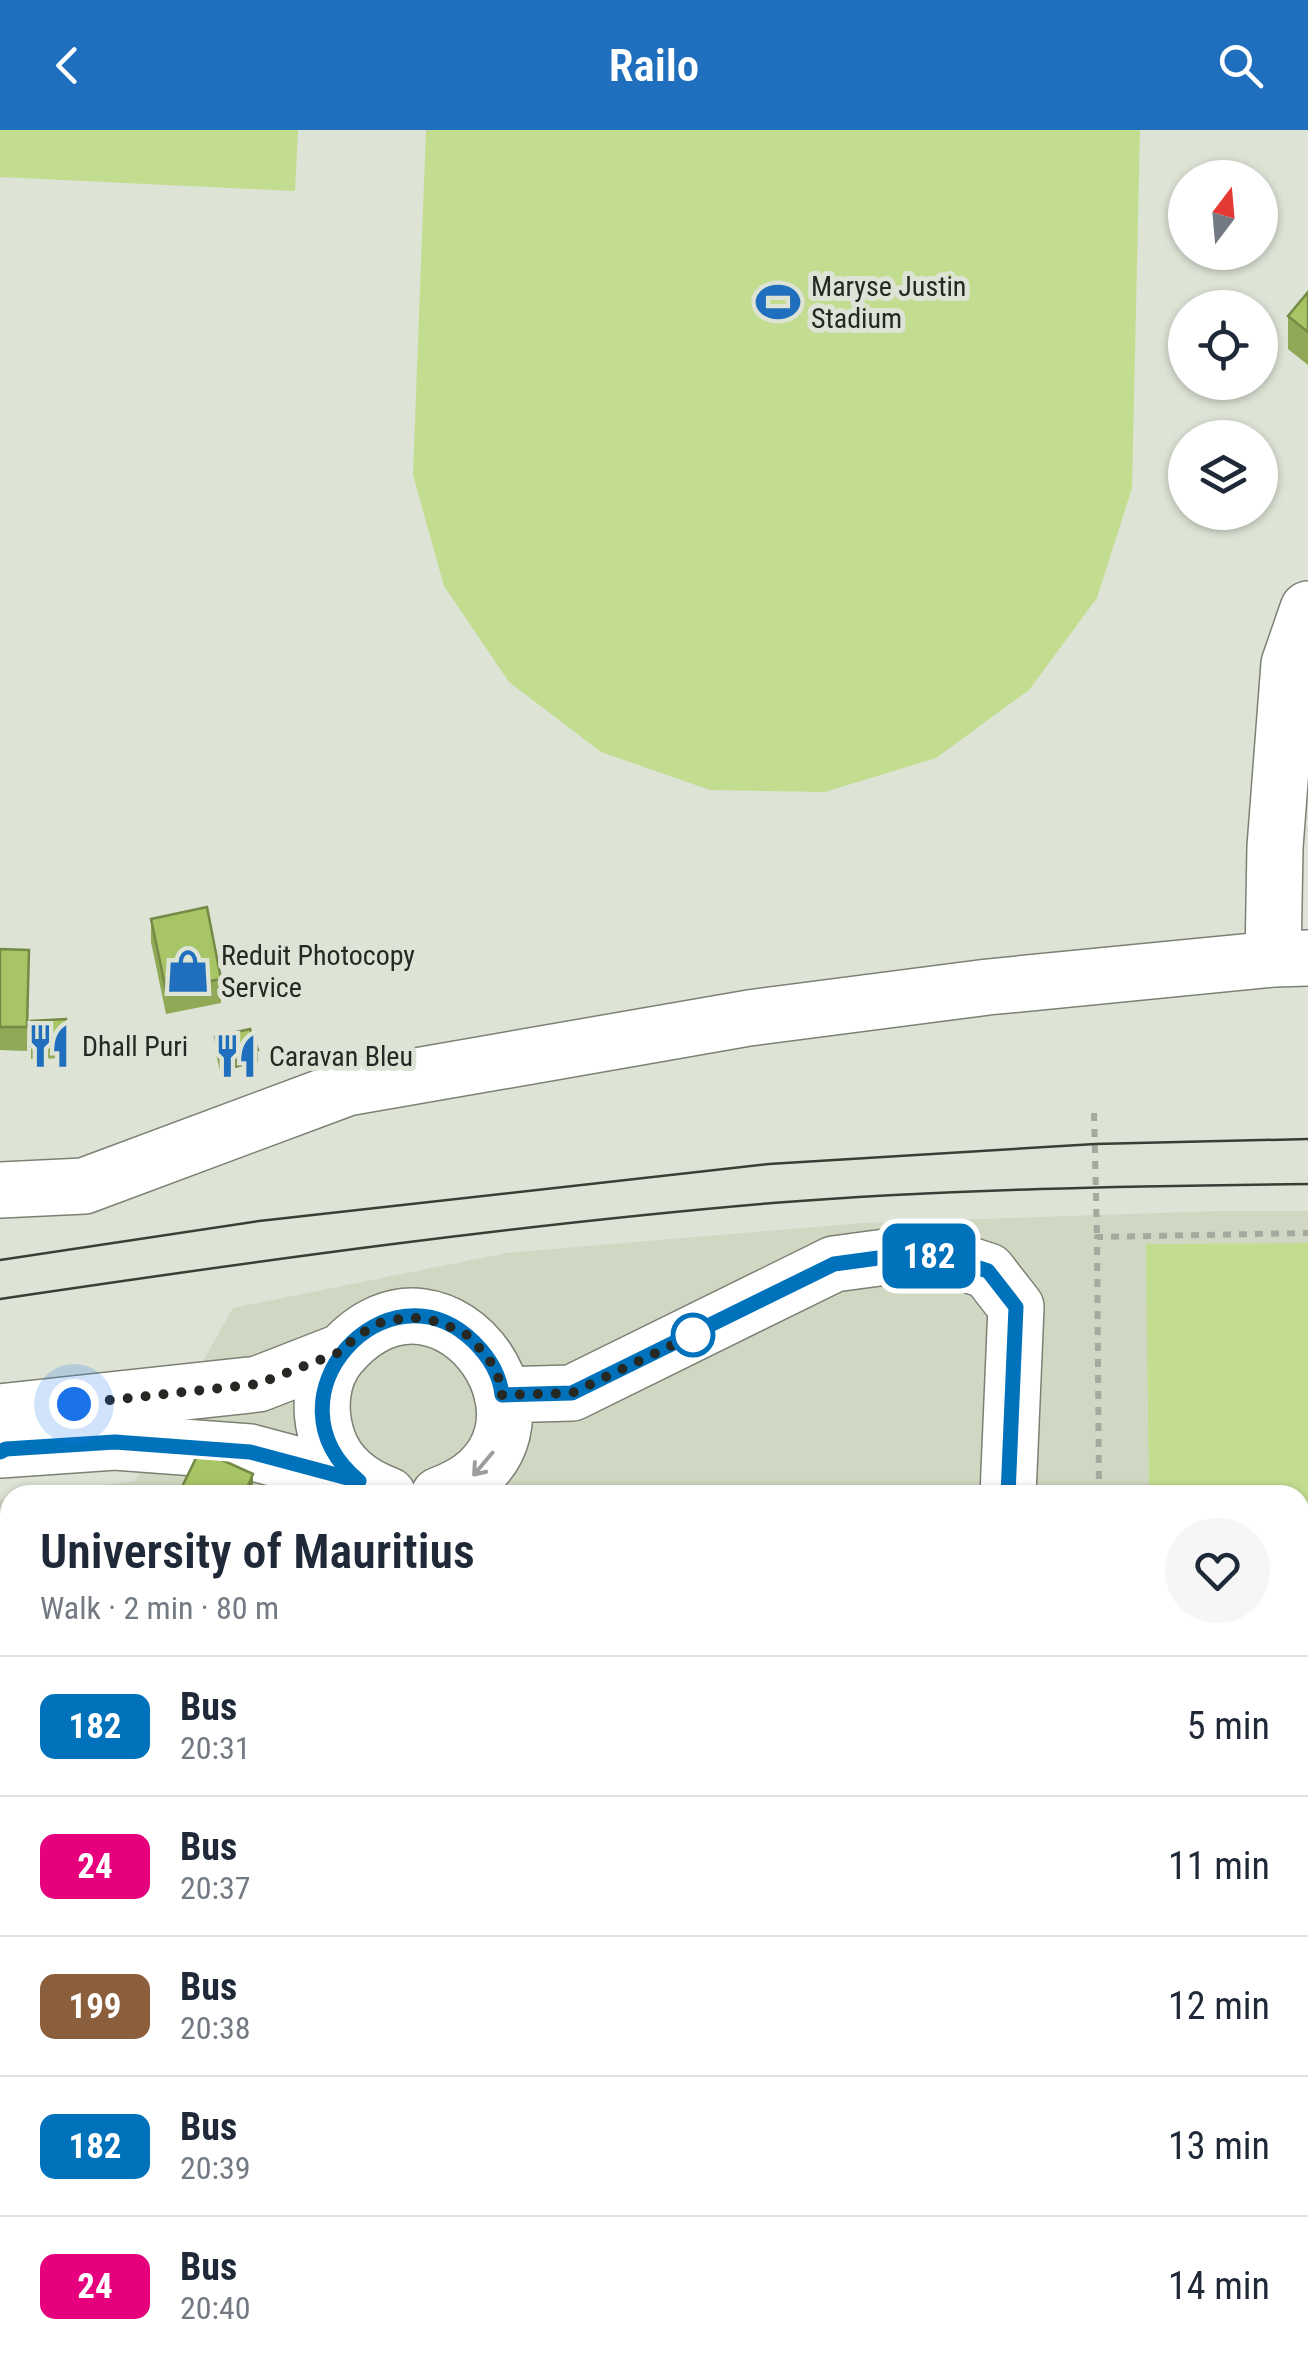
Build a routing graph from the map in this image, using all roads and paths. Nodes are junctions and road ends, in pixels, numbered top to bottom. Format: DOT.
graph roads {
  1 [pos="1308,609"];
  2 [pos="1291,958"];
  3 [pos="1094,1113"];
  4 [pos="0,1190"];
  5 [pos="1308,1233"];
  6 [pos="1097,1237"];
  7 [pos="343,1351"];
  8 [pos="502,1395"];
  9 [pos="1,1441"];
  10 [pos="363,1485"];
  11 [pos="368,1485"];
  12 [pos="461,1485"];
  13 [pos="1008,1485"];
  14 [pos="1099,1485"];
  1 -- 2 [label="street"];
  2 -- 4 [label="street"];
  3 -- 6 [label="path"];
  5 -- 6 [label="path"];
  6 -- 14 [label="path"];
  7 -- 8 [label="street"];
  7 -- 9 [label="street"];
  7 -- 11 [label="street"];
  8 -- 12 [label="street, one-way"];
  8 -- 13 [label="street"];
  9 -- 10 [label="street"];
}
